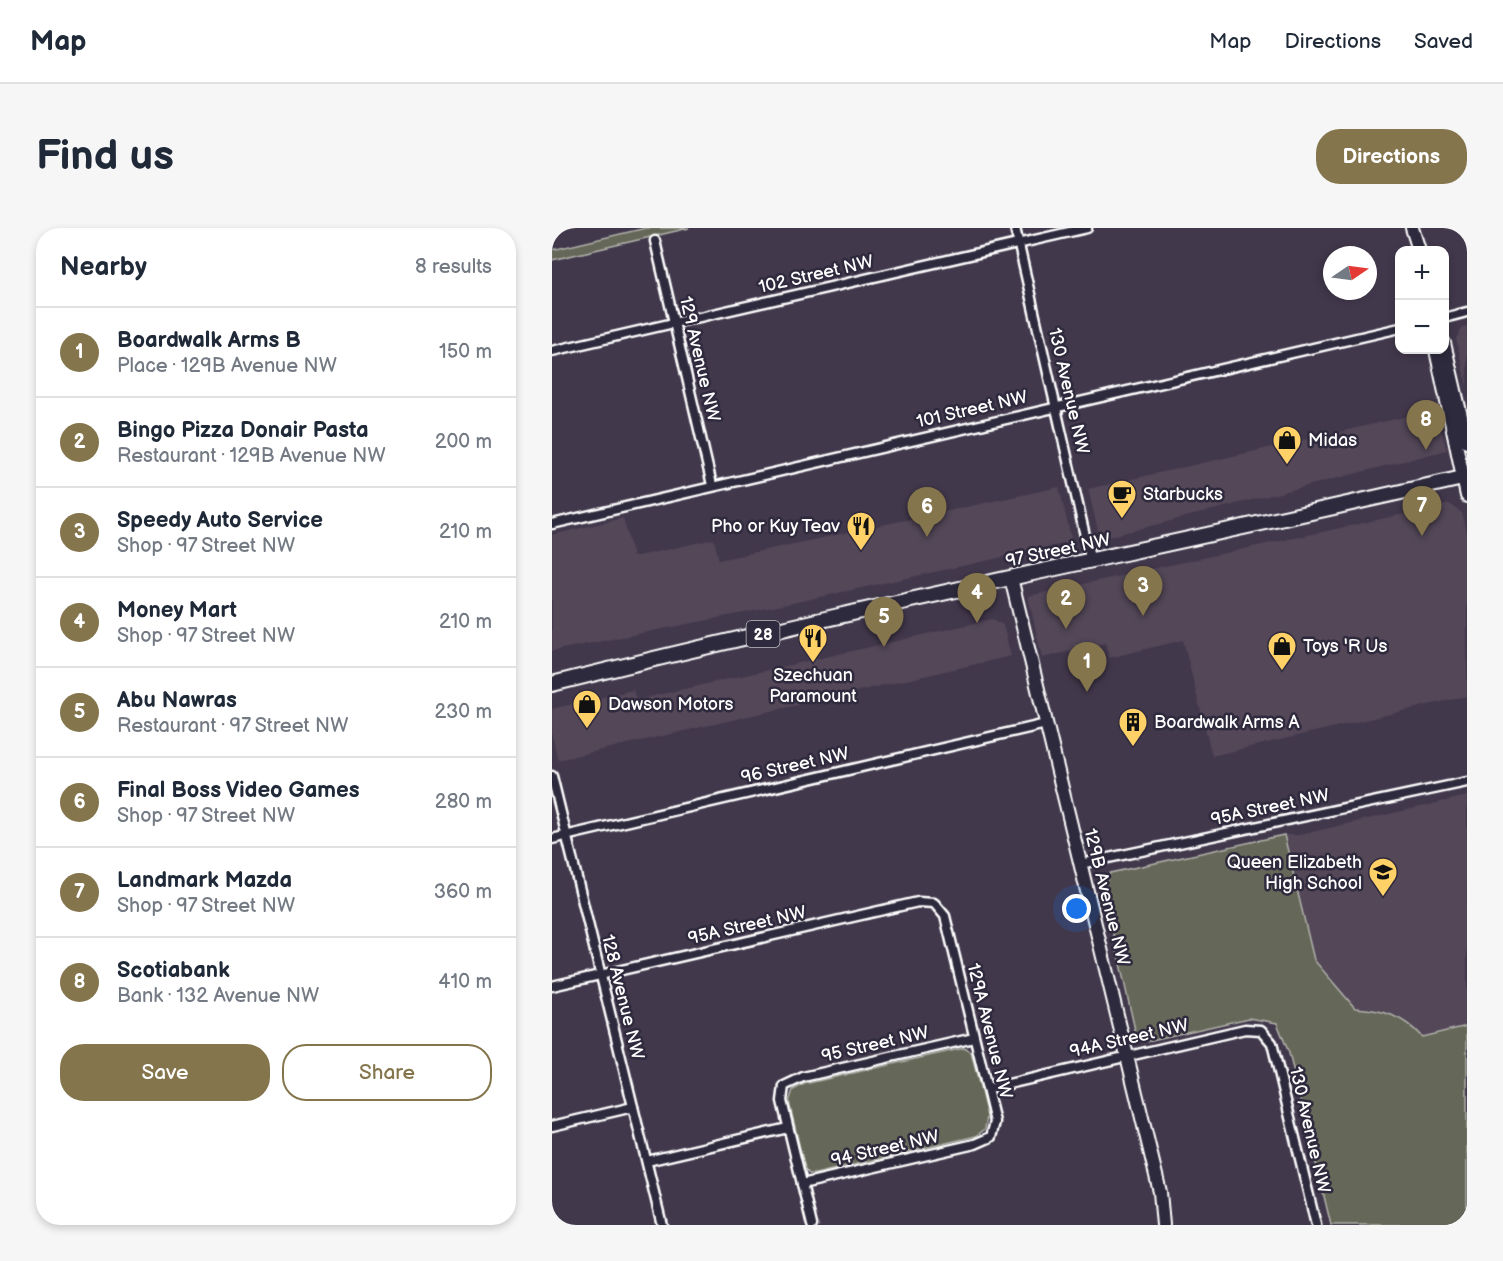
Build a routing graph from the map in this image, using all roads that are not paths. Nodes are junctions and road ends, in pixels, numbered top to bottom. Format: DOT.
graph roads {
  1 [pos="1015,228"];
  2 [pos="1087,228"];
  3 [pos="655,241"];
  4 [pos="1019,244"];
  5 [pos="1467,312"];
  6 [pos="1449,317"];
  7 [pos="674,323"];
  8 [pos="1395,329"];
  9 [pos="552,351"];
  10 [pos="1437,354"];
  11 [pos="1447,354"];
  12 [pos="1056,406"];
  13 [pos="1467,442"];
  14 [pos="1465,477"];
  15 [pos="712,485"];
  16 [pos="1467,496"];
  17 [pos="552,524"];
  18 [pos="1091,562"];
  19 [pos="1011,578"];
  20 [pos="552,684"];
  21 [pos="1046,724"];
  22 [pos="552,776"];
  23 [pos="1467,782"];
  24 [pos="567,836"];
  25 [pos="552,839"];
  26 [pos="1080,864"];
  27 [pos="945,916"];
  28 [pos="601,975"];
  29 [pos="552,986"];
  30 [pos="974,1038"];
  31 [pos="1272,1043"];
  32 [pos="1128,1055"];
  33 [pos="987,1089"];
  34 [pos="633,1107"];
  35 [pos="552,1126"];
  36 [pos="788,1128"];
  37 [pos="975,1144"];
  38 [pos="646,1161"];
  39 [pos="802,1184"];
  40 [pos="662,1225"];
  41 [pos="812,1225"];
  42 [pos="1163,1225"];
  43 [pos="1316,1225"];
  1 -- 4 [label="street, 130 Avenue NW"];
  2 -- 4 [label="street, 102 Street NW"];
  3 -- 7 [label="street, 129 Avenue NW"];
  4 -- 7 [label="street, 102 Street NW"];
  4 -- 12 [label="street, 130 Avenue NW"];
  5 -- 6 [label="street"];
  7 -- 9 [label="street, 102 Street NW"];
  7 -- 15 [label="street, 129 Avenue NW"];
  8 -- 12 [label="street, 101 Street NW"];
  10 -- 14 [label="street"];
  11 -- 13 [label="street"];
  12 -- 15 [label="street, 101 Street NW"];
  12 -- 18 [label="street, 130 Avenue NW"];
  14 -- 16 [label="street"];
  14 -- 18 [label="main road, 97 Street NW"];
  15 -- 17 [label="street, 101 Street NW"];
  18 -- 19 [label="main road, 97 Street NW"];
  19 -- 20 [label="main road, 97 Street NW / 28"];
  19 -- 21 [label="street, 129B Avenue NW"];
  21 -- 24 [label="street, 96 Street NW"];
  21 -- 26 [label="street, 129B Avenue NW"];
  22 -- 24 [label="street, 128 Avenue NW"];
  23 -- 26 [label="street, 95A Street NW"];
  24 -- 25 [label="street, 96 Street NW"];
  24 -- 28 [label="street, 128 Avenue NW"];
  26 -- 32 [label="street, 129B Avenue NW"];
  27 -- 28 [label="street, 95A Street NW"];
  27 -- 30 [label="street, 129A Avenue NW"];
  28 -- 29 [label="street, 95A Street NW"];
  28 -- 34 [label="street, 128 Avenue NW"];
  30 -- 33 [label="street, 129A Avenue NW"];
  30 -- 36 [label="street, 95 Street NW"];
  31 -- 32 [label="street, 94A Street NW"];
  31 -- 43 [label="street, 130 Avenue NW"];
  32 -- 33 [label="street, 94A Street NW"];
  32 -- 42 [label="street, 129B Avenue NW"];
  33 -- 37 [label="street, 129A Avenue NW"];
  34 -- 35 [label="street"];
  34 -- 38 [label="street, 128 Avenue NW"];
  36 -- 38 [label="street"];
  36 -- 39 [label="street"];
  37 -- 39 [label="street, 94 Street NW"];
  38 -- 40 [label="street, 128 Avenue NW"];
  39 -- 41 [label="street"];
}
